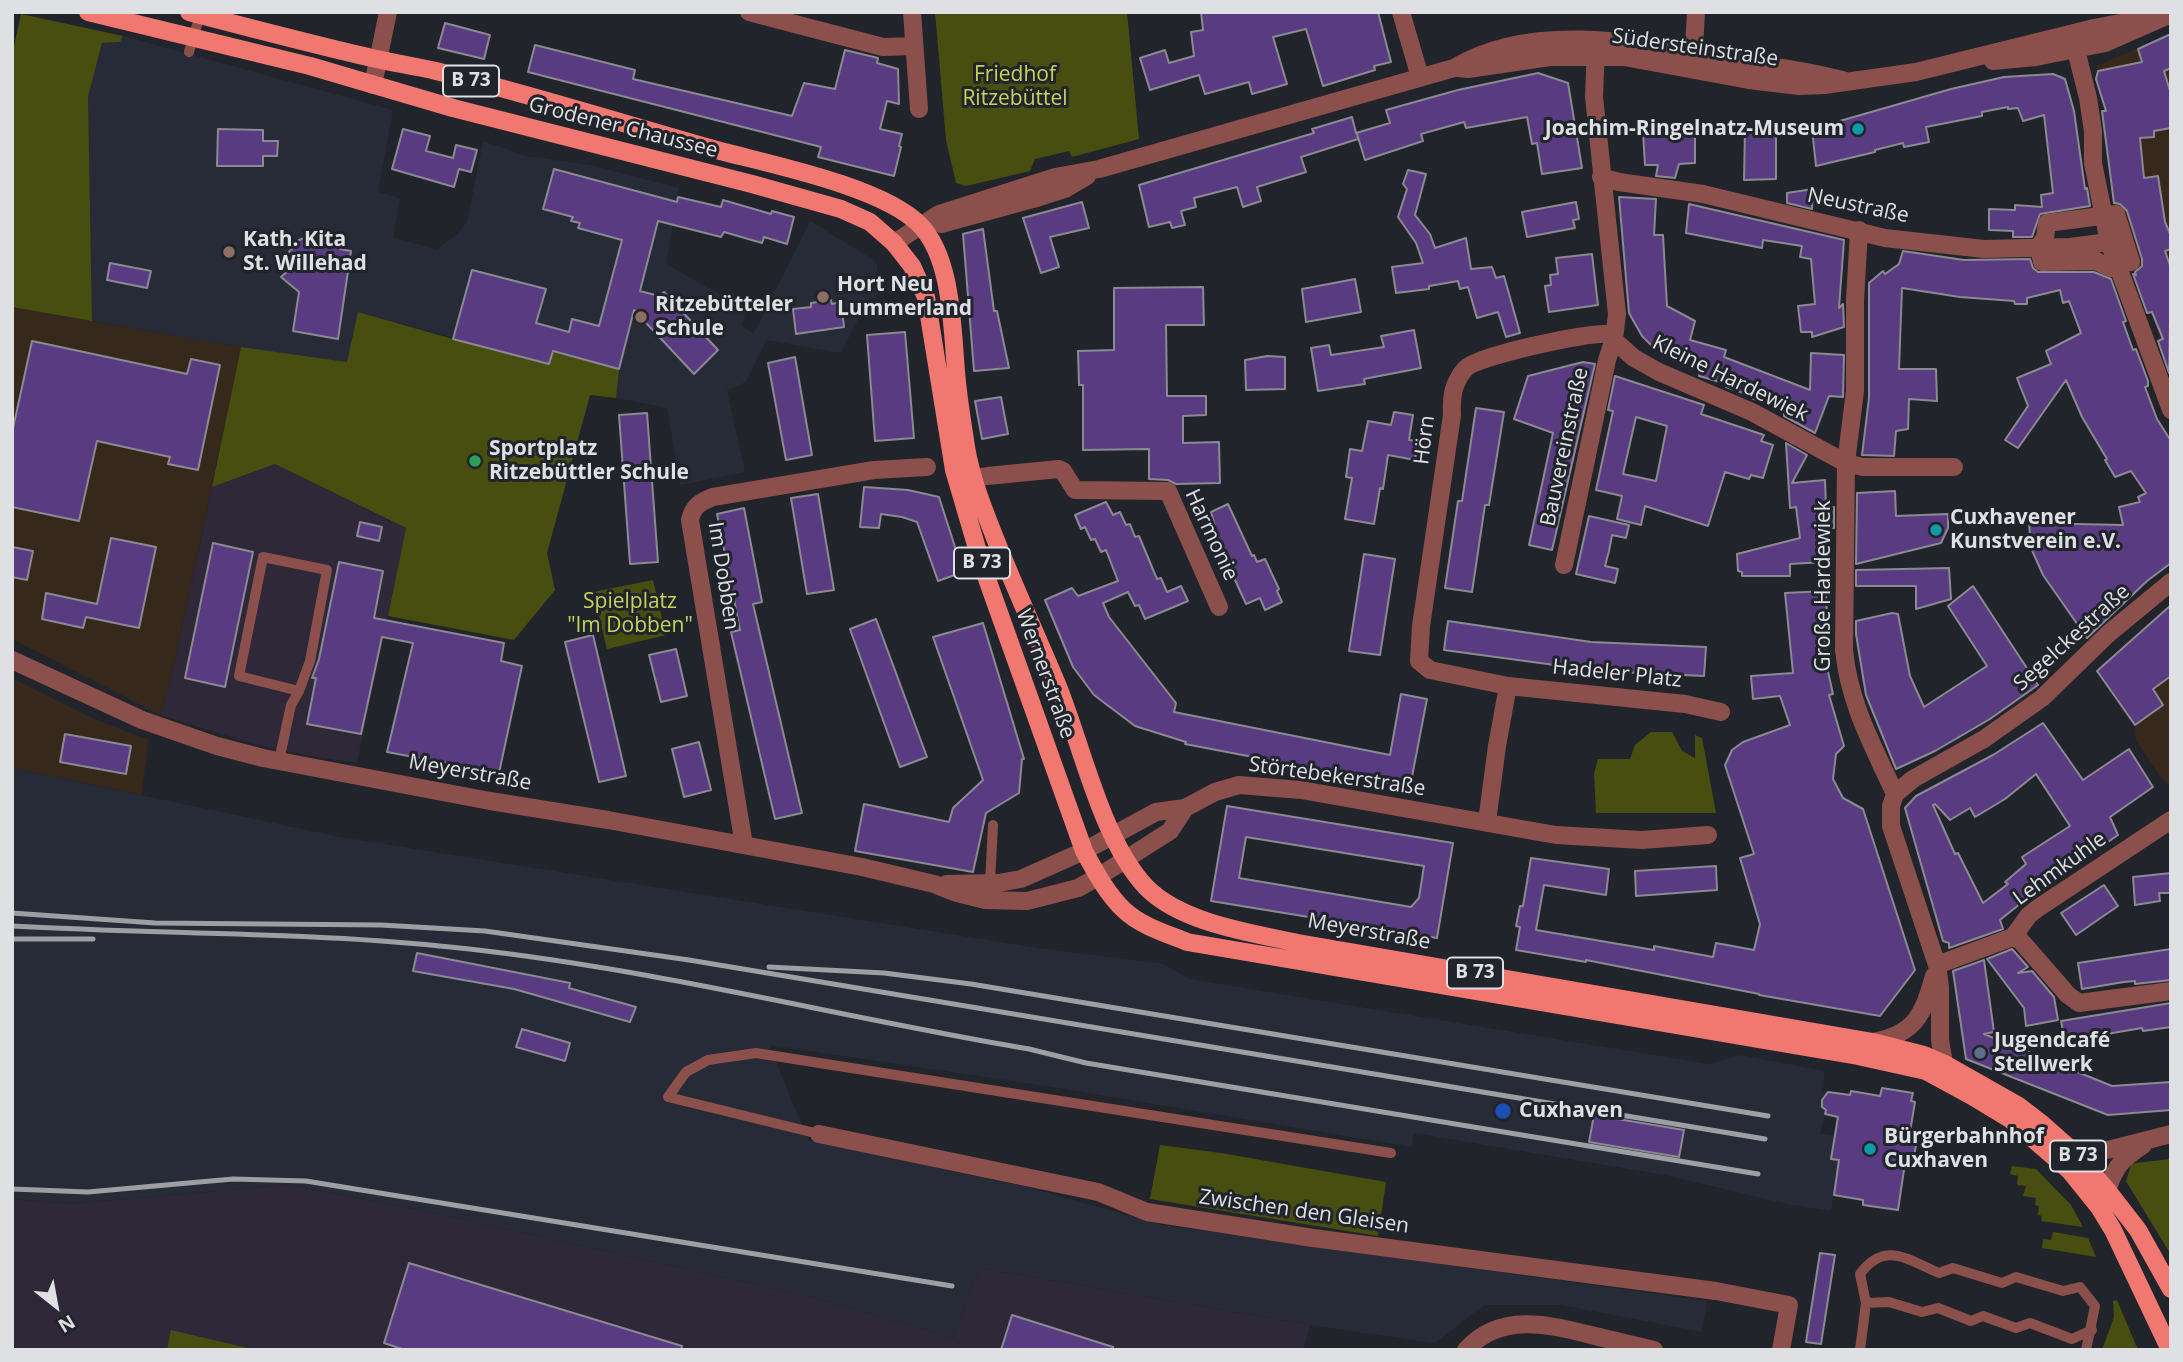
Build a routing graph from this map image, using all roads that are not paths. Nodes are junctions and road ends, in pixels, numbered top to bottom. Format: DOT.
graph roads {
  1 [pos="88,12"];
  2 [pos="388,12"];
  3 [pos="750,12"];
  4 [pos="912,12"];
  5 [pos="1401,12"];
  6 [pos="1696,12"];
  7 [pos="194,14"];
  8 [pos="2162,17"];
  9 [pos="191,45"];
  10 [pos="913,46"];
  11 [pos="1596,49"];
  12 [pos="2078,58"];
  13 [pos="379,60"];
  14 [pos="1693,62"];
  15 [pos="1420,77"];
  16 [pos="373,85"];
  17 [pos="919,109"];
  18 [pos="1601,177"];
  19 [pos="2105,216"];
  20 [pos="921,225"];
  21 [pos="1859,230"];
  22 [pos="2109,242"];
  23 [pos="894,243"];
  24 [pos="2039,246"];
  25 [pos="2117,263"];
  26 [pos="1614,339"];
  27 [pos="2171,410"];
  28 [pos="1855,465"];
  29 [pos="927,467"];
  30 [pos="1954,467"];
  31 [pos="965,480"];
  32 [pos="1563,565"];
  33 [pos="2171,582"];
  34 [pos="1219,607"];
  35 [pos="12,660"];
  36 [pos="1430,670"];
  37 [pos="1508,685"];
  38 [pos="299,691"];
  39 [pos="1721,712"];
  40 [pos="279,761"];
  41 [pos="1895,794"];
  42 [pos="1185,808"];
  43 [pos="2171,820"];
  44 [pos="1487,822"];
  45 [pos="993,825"];
  46 [pos="1708,835"];
  47 [pos="1114,836"];
  48 [pos="744,845"];
  49 [pos="1084,851"];
  50 [pos="1126,860"];
  51 [pos="1098,877"];
  52 [pos="990,883"];
  53 [pos="934,884"];
  54 [pos="2013,937"];
  55 [pos="1937,965"];
  56 [pos="2171,991"];
  57 [pos="1873,1041"];
  58 [pos="1925,1063"];
  59 [pos="1946,1073"];
  60 [pos="819,1134"];
  61 [pos="2171,1134"];
  62 [pos="2152,1139"];
  63 [pos="1391,1153"];
  64 [pos="2077,1155"];
  65 [pos="2107,1190"];
  66 [pos="2113,1230"];
  67 [pos="2171,1289"];
  68 [pos="1866,1303"];
  69 [pos="2092,1330"];
  70 [pos="1466,1350"];
  71 [pos="1654,1350"];
  72 [pos="1781,1350"];
  73 [pos="1860,1350"];
  74 [pos="2086,1350"];
  75 [pos="2158,1350"];
  76 [pos="2170,1350"];
  1 -- 9 [label="main road, Grodener Chaussee / B 73"];
  2 -- 13 [label="street"];
  3 -- 10 [label="street"];
  4 -- 10 [label="street"];
  5 -- 15 [label="street"];
  6 -- 14 [label="street"];
  7 -- 9 [label="lane"];
  7 -- 13 [label="main road, Grodener Chaussee / B 73"];
  8 -- 14 [label="street, Südersteinstraße"];
  9 -- 16 [label="main road, Grodener Chaussee / B 73"];
  10 -- 17 [label="street"];
  11 -- 14 [label="street, Südersteinstraße"];
  11 -- 15 [label="street, Südersteinstraße"];
  11 -- 18 [label="street"];
  12 -- 19 [label="street"];
  13 -- 16 [label="street"];
  13 -- 20 [label="main road, Grodener Chaussee / B 73"];
  15 -- 20 [label="street, Südersteinstraße"];
  16 -- 23 [label="main road, Grodener Chaussee / B 73"];
  18 -- 21 [label="street, Neustraße"];
  18 -- 26 [label="street"];
  19 -- 22 [label="street"];
  19 -- 24 [label="street"];
  19 -- 25 [label="street"];
  20 -- 23 [label="street, Südersteinstraße"];
  20 -- 31 [label="main road, Wernerstraße / B 73"];
  21 -- 24 [label="street, Neustraße"];
  21 -- 28 [label="street, Große Hardewiek"];
  22 -- 24 [label="street, Neustraße"];
  22 -- 25 [label="street"];
  23 -- 31 [label="main road, Wernerstraße / B 73"];
  24 -- 25 [label="street"];
  25 -- 27 [label="street"];
  26 -- 28 [label="street, Kleine Hardewiek"];
  26 -- 32 [label="street, Bauvereinstraße"];
  26 -- 36 [label="street, Hörn"];
  28 -- 30 [label="street"];
  28 -- 41 [label="street, Große Hardewiek"];
  29 -- 48 [label="street, Im Dobben"];
  31 -- 34 [label="street, Harmonie"];
  31 -- 47 [label="main road, Wernerstraße / B 73"];
  31 -- 49 [label="main road, Wernerstraße / B 73"];
  33 -- 41 [label="street, Segelckestraße"];
  35 -- 40 [label="street, Meyerstraße"];
  36 -- 37 [label="street, Hadeler Platz"];
  37 -- 39 [label="street, Hadeler Platz"];
  37 -- 44 [label="street"];
  38 -- 38 [label="lane"];
  38 -- 40 [label="lane"];
  40 -- 48 [label="street, Meyerstraße"];
  41 -- 55 [label="street"];
  42 -- 44 [label="street, Störtebekerstraße"];
  42 -- 47 [label="street, Störtebekerstraße"];
  42 -- 50 [label="street, Störtebekerstraße"];
  43 -- 54 [label="street, Lehmkuhle"];
  44 -- 46 [label="street"];
  45 -- 52 [label="lane"];
  47 -- 49 [label="street, Meyerstraße"];
  47 -- 50 [label="main road, Meyerstraße / B 73"];
  48 -- 53 [label="street, Meyerstraße"];
  49 -- 51 [label="main road, Wernerstraße / B 73"];
  49 -- 52 [label="street, Meyerstraße"];
  50 -- 51 [label="street, Störtebekerstraße"];
  50 -- 57 [label="main road, Meyerstraße / B 73"];
  51 -- 53 [label="street, Meyerstraße"];
  51 -- 58 [label="main road, Meyerstraße / B 73"];
  52 -- 53 [label="street, Meyerstraße"];
  54 -- 55 [label="street, Lehmkuhle"];
  54 -- 56 [label="street"];
  55 -- 57 [label="street"];
  55 -- 59 [label="street"];
  57 -- 58 [label="main road, Meyerstraße / B 73"];
  58 -- 59 [label="main road, B 73"];
  59 -- 64 [label="main road, B 73"];
  59 -- 66 [label="main road, B 73"];
  60 -- 63 [label="lane"];
  60 -- 72 [label="street, Zwischen den Gleisen"];
  61 -- 62 [label="street"];
  62 -- 64 [label="street"];
  62 -- 65 [label="street"];
  64 -- 65 [label="main road, B 73"];
  65 -- 67 [label="main road, B 73"];
  66 -- 75 [label="main road, B 73"];
  66 -- 76 [label="main road, B 73"];
  68 -- 69 [label="lane"];
  68 -- 69 [label="lane"];
  68 -- 73 [label="lane"];
  69 -- 74 [label="lane"];
  70 -- 71 [label="street"];
}
